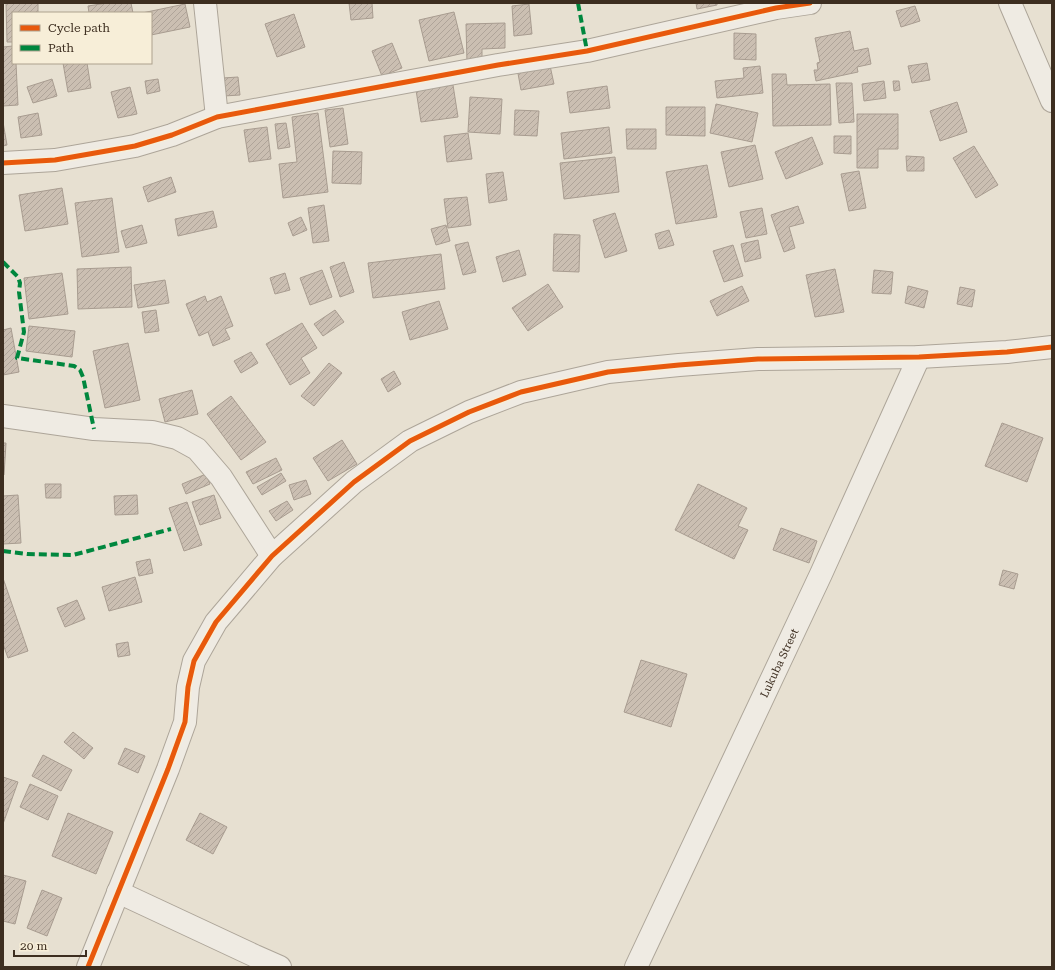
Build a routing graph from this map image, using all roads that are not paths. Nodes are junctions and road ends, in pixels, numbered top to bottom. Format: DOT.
graph roads {
  1 [pos="205,3"];
  2 [pos="810,3"];
  3 [pos="1010,3"];
  4 [pos="1052,101"];
  5 [pos="217,117"];
  6 [pos="3,162"];
  7 [pos="1052,347"];
  8 [pos="919,357"];
  9 [pos="3,416"];
  10 [pos="272,556"];
  11 [pos="118,892"];
  12 [pos="88,967"];
  13 [pos="280,967"];
  14 [pos="636,967"];
  1 -- 5 [label="street"];
  2 -- 5 [label="street"];
  3 -- 4 [label="street"];
  5 -- 6 [label="street"];
  7 -- 8 [label="street"];
  8 -- 10 [label="street"];
  8 -- 14 [label="street, Lukuba Street"];
  9 -- 10 [label="street"];
  10 -- 11 [label="street"];
  11 -- 12 [label="street"];
  11 -- 13 [label="street"];
}
